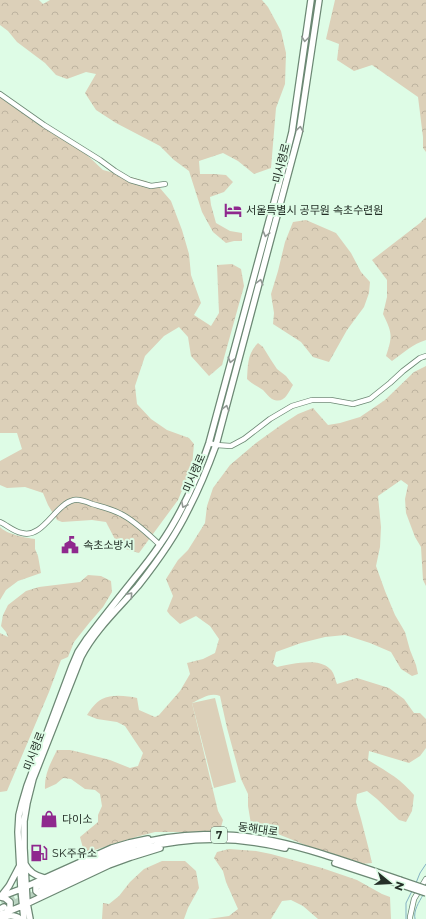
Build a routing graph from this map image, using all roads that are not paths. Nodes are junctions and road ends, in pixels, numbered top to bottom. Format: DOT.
graph roads {
  1 [pos="310,0"];
  2 [pos="319,0"];
  3 [pos="0,94"];
  4 [pos="165,184"];
  5 [pos="426,356"];
  6 [pos="209,443"];
  7 [pos="216,445"];
  8 [pos="0,522"];
  9 [pos="160,545"];
  10 [pos="171,840"];
  11 [pos="22,865"];
  12 [pos="44,878"];
  13 [pos="426,879"];
  14 [pos="399,882"];
  15 [pos="23,888"];
  16 [pos="41,888"];
  17 [pos="426,889"];
  18 [pos="426,893"];
  19 [pos="0,897"];
  20 [pos="25,905"];
  21 [pos="3,907"];
  22 [pos="0,915"];
  23 [pos="0,918"];
  24 [pos="20,919"];
  25 [pos="24,919"];
  26 [pos="30,919"];
  27 [pos="410,919"];
  1 -- 6 [label="main road, 미시령로, one-way"];
  7 -- 2 [label="main road, 미시령로, one-way"];
  3 -- 4 [label="street"];
  5 -- 7 [label="street"];
  6 -- 7 [label="street"];
  6 -- 9 [label="main road, 미시령로, one-way"];
  11 -- 7 [label="main road, 미시령로, one-way"];
  8 -- 9 [label="street"];
  9 -- 11 [label="main road, 미시령로"];
  10 -- 12 [label="main road"];
  10 -- 14 [label="main road, 동해대로 / 7"];
  10 -- 16 [label="main road, 동해대로 / 7"];
  11 -- 12 [label="main road"];
  11 -- 15 [label="main road, 미시령로"];
  11 -- 19 [label="main road"];
  12 -- 16 [label="main road"];
  13 -- 27 [label="street"];
  14 -- 17 [label="main road, 동해대로 / 7, bridge"];
  14 -- 18 [label="main road, 7, bridge"];
  15 -- 16 [label="main road"];
  15 -- 19 [label="main road"];
  15 -- 20 [label="main road, 미시령로"];
  16 -- 20 [label="main road"];
  19 -- 21 [label="main road"];
  20 -- 21 [label="main road"];
  20 -- 25 [label="main road, 미시령로"];
  20 -- 26 [label="main road, 미시령로"];
  21 -- 22 [label="main road"];
  23 -- 24 [label="main road"];
}
